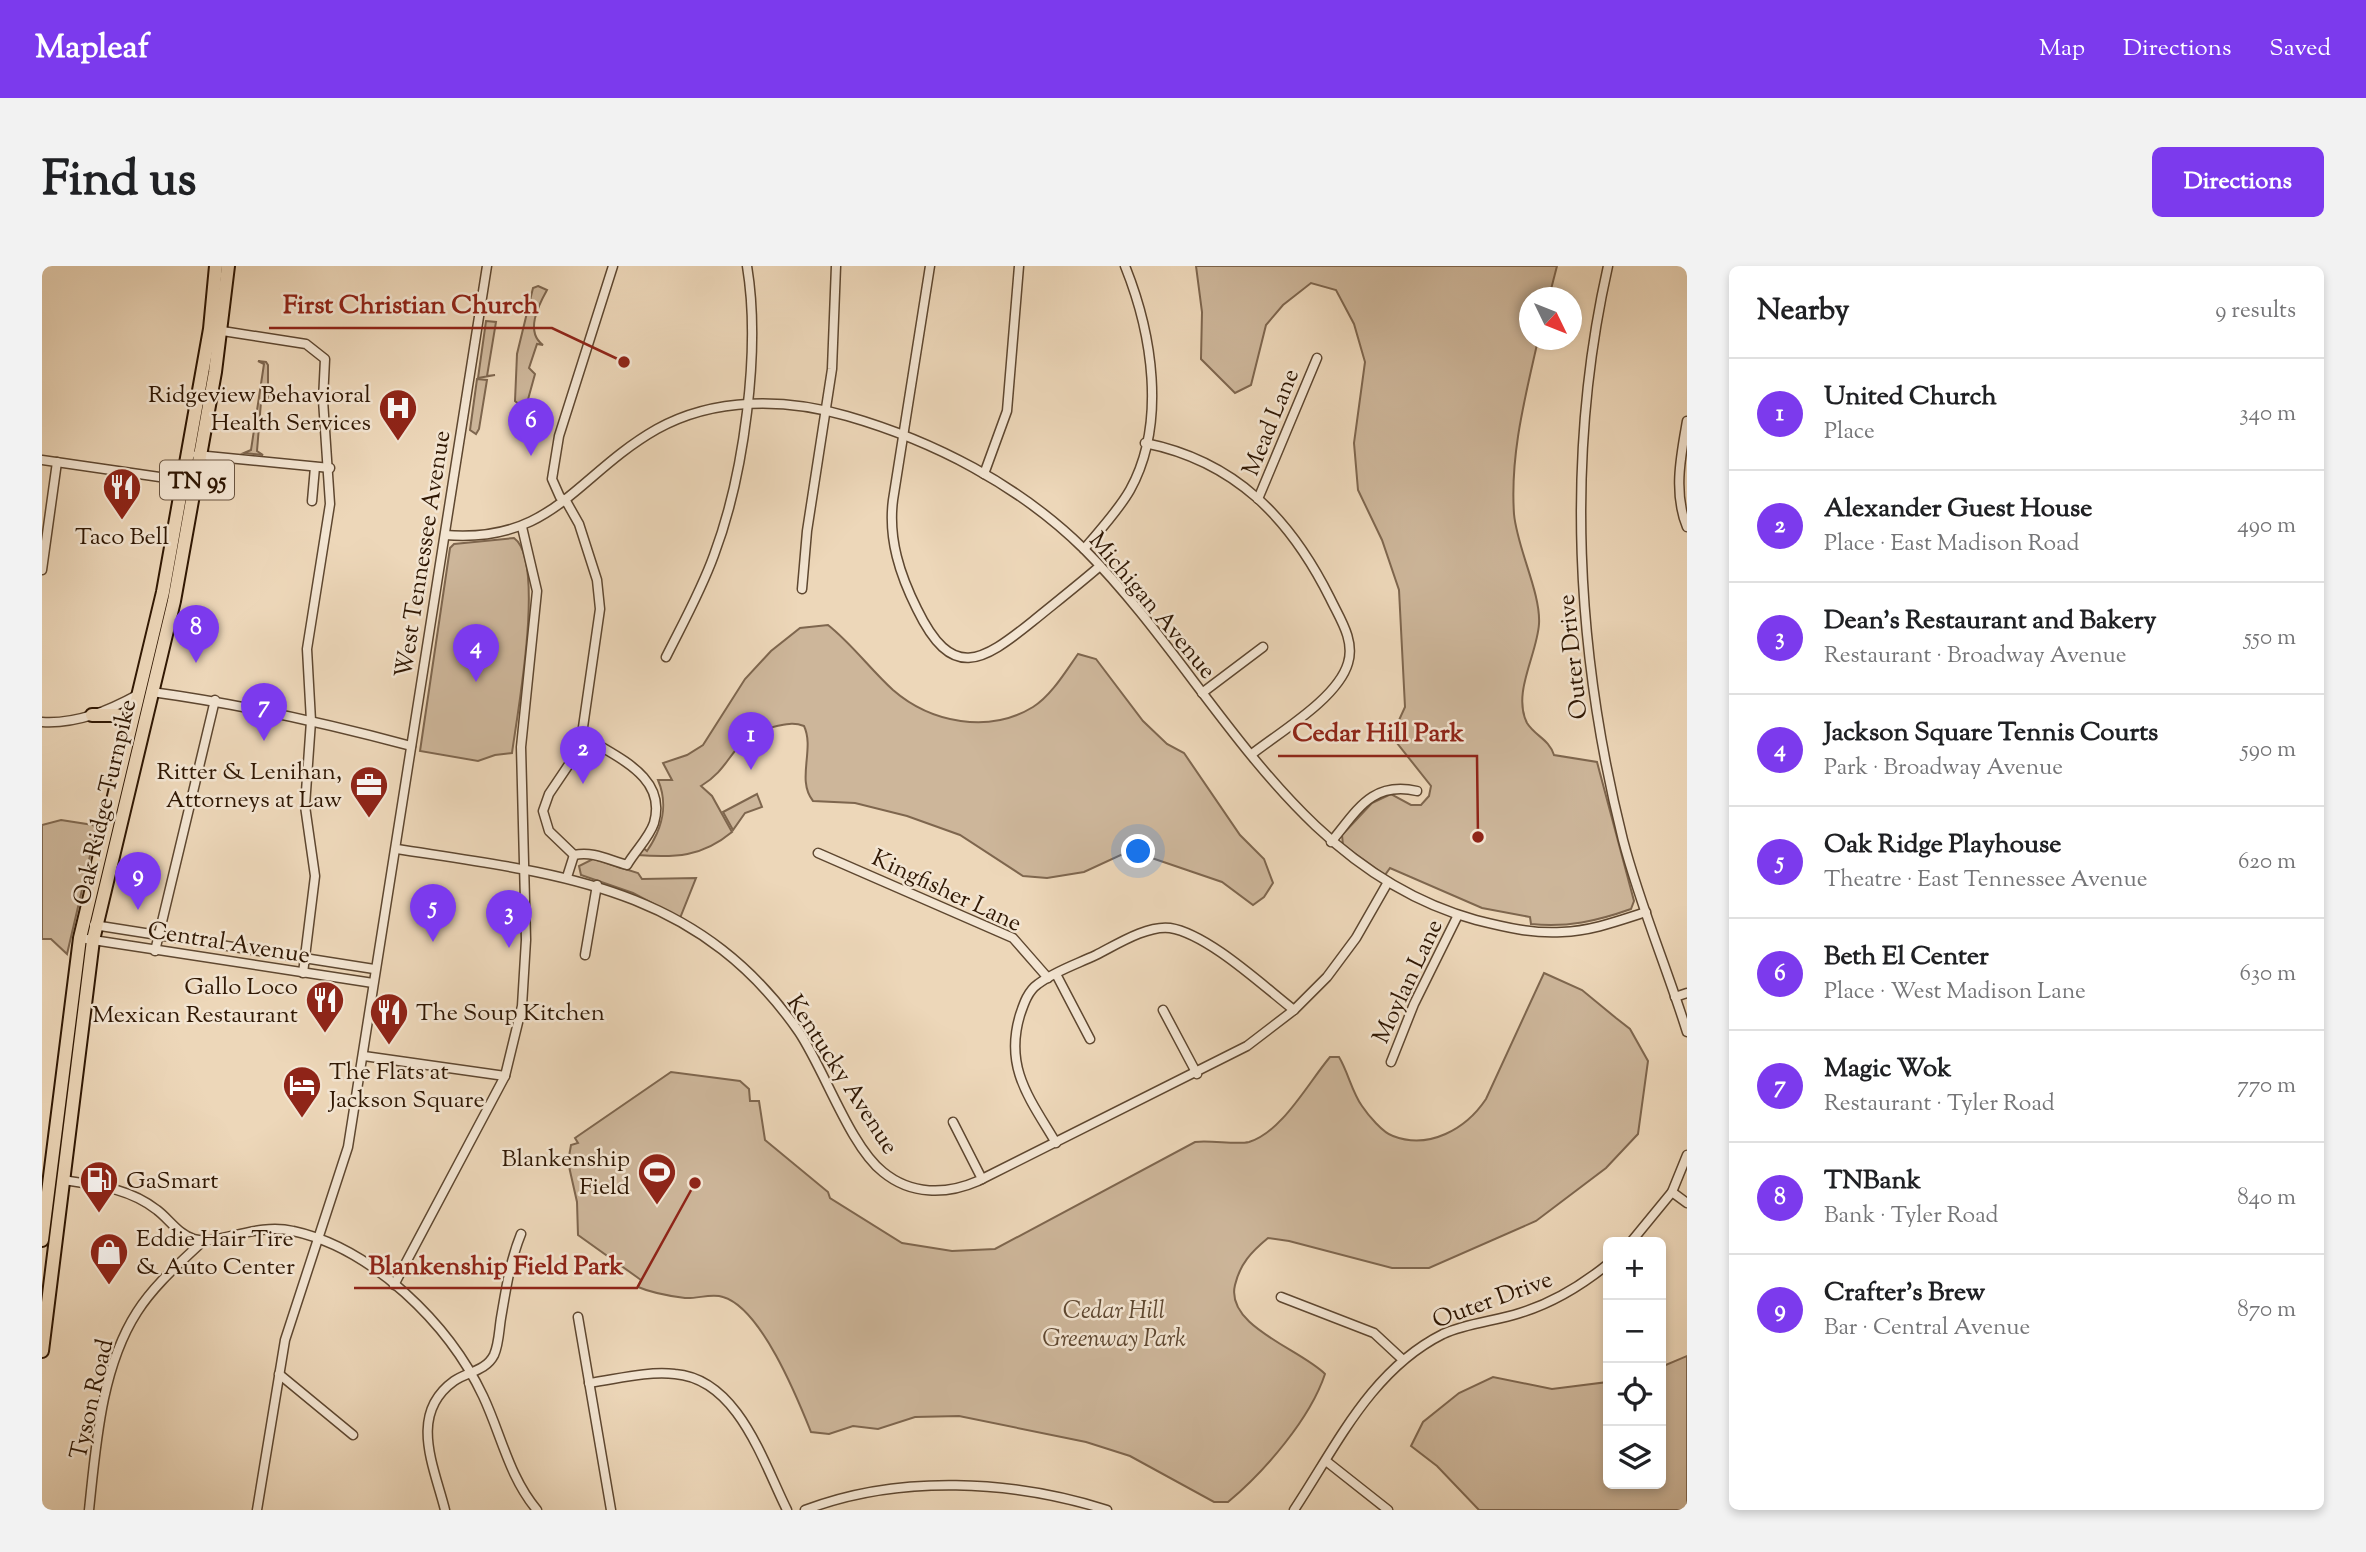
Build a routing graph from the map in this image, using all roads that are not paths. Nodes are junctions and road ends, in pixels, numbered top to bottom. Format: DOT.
graph roads {
  1 [pos="216,266"];
  2 [pos="228,266"];
  3 [pos="487,266"];
  4 [pos="613,266"];
  5 [pos="747,266"];
  6 [pos="836,266"];
  7 [pos="930,266"];
  8 [pos="1019,266"];
  9 [pos="1125,266"];
  10 [pos="1608,266"];
  11 [pos="216,330"];
  12 [pos="1317,358"];
  13 [pos="747,402"];
  14 [pos="825,411"];
  15 [pos="1687,421"];
  16 [pos="904,434"];
  17 [pos="1145,443"];
  18 [pos="195,454"];
  19 [pos="42,460"];
  20 [pos="57,462"];
  21 [pos="315,467"];
  22 [pos="330,468"];
  23 [pos="984,474"];
  24 [pos="190,482"];
  25 [pos="1258,499"];
  26 [pos="312,501"];
  27 [pos="566,501"];
  28 [pos="522,527"];
  29 [pos="1687,527"];
  30 [pos="445,535"];
  31 [pos="1084,549"];
  32 [pos="1100,566"];
  33 [pos="42,570"];
  34 [pos="802,589"];
  35 [pos="1263,647"];
  36 [pos="666,657"];
  37 [pos="145,693"];
  38 [pos="1202,693"];
  39 [pos="215,700"];
  40 [pos="92,715"];
  41 [pos="311,721"];
  42 [pos="42,722"];
  43 [pos="130,727"];
  44 [pos="582,738"];
  45 [pos="411,746"];
  46 [pos="1252,754"];
  47 [pos="1417,791"];
  48 [pos="1331,842"];
  49 [pos="397,849"];
  50 [pos="818,853"];
  51 [pos="574,855"];
  52 [pos="522,869"];
  53 [pos="567,877"];
  54 [pos="1388,882"];
  55 [pos="597,885"];
  56 [pos="1646,912"];
  57 [pos="1458,915"];
  58 [pos="83,923"];
  59 [pos="96,926"];
  60 [pos="157,937"];
  61 [pos="86,939"];
  62 [pos="212,945"];
  63 [pos="155,951"];
  64 [pos="585,955"];
  65 [pos="211,959"];
  66 [pos="306,959"];
  67 [pos="348,965"];
  68 [pos="374,969"];
  69 [pos="303,973"];
  70 [pos="1052,976"];
  71 [pos="346,979"];
  72 [pos="373,983"];
  73 [pos="1687,993"];
  74 [pos="1675,997"];
  75 [pos="1163,1010"];
  76 [pos="1294,1010"];
  77 [pos="1687,1032"];
  78 [pos="1090,1039"];
  79 [pos="365,1056"];
  80 [pos="1391,1062"];
  81 [pos="1197,1074"];
  82 [pos="505,1076"];
  83 [pos="953,1122"];
  84 [pos="1056,1143"];
  85 [pos="1687,1155"];
  86 [pos="51,1179"];
  87 [pos="982,1179"];
  88 [pos="1671,1192"];
  89 [pos="1687,1203"];
  90 [pos="521,1234"];
  91 [pos="1635,1237"];
  92 [pos="42,1240"];
  93 [pos="318,1240"];
  94 [pos="204,1241"];
  95 [pos="1603,1267"];
  96 [pos="394,1285"];
  97 [pos="1281,1297"];
  98 [pos="45,1305"];
  99 [pos="578,1317"];
  100 [pos="42,1350"];
  101 [pos="1402,1359"];
  102 [pos="472,1372"];
  103 [pos="279,1374"];
  104 [pos="589,1383"];
  105 [pos="353,1435"];
  106 [pos="1326,1461"];
  107 [pos="89,1510"];
  108 [pos="257,1510"];
  109 [pos="445,1510"];
  110 [pos="537,1510"];
  111 [pos="611,1510"];
  112 [pos="787,1510"];
  113 [pos="805,1510"];
  114 [pos="1107,1510"];
  115 [pos="1294,1510"];
  116 [pos="1388,1510"];
  1 -- 11 [label="highway, Oak Ridge Turnpike / TN 95"];
  2 -- 11 [label="highway, Oak Ridge Turnpike / TN 95"];
  3 -- 30 [label="street, West Tennessee Avenue"];
  4 -- 27 [label="street"];
  5 -- 13 [label="street"];
  6 -- 14 [label="street"];
  7 -- 16 [label="street"];
  8 -- 23 [label="street"];
  9 -- 17 [label="street"];
  10 -- 56 [label="street, Outer Drive"];
  11 -- 18 [label="highway, Oak Ridge Turnpike / TN 95"];
  11 -- 22 [label="street"];
  12 -- 25 [label="street, Mead Lane"];
  13 -- 14 [label="street, Michigan Avenue"];
  13 -- 27 [label="street, Michigan Avenue"];
  13 -- 36 [label="street"];
  14 -- 16 [label="street, Michigan Avenue"];
  14 -- 34 [label="street"];
  15 -- 29 [label="street"];
  16 -- 23 [label="street, Michigan Avenue"];
  16 -- 32 [label="street"];
  17 -- 25 [label="street"];
  17 -- 31 [label="street"];
  18 -- 21 [label="street"];
  18 -- 24 [label="highway, Oak Ridge Turnpike / TN 95"];
  19 -- 20 [label="street"];
  20 -- 24 [label="street"];
  20 -- 33 [label="street"];
  21 -- 22 [label="street"];
  21 -- 26 [label="street"];
  22 -- 41 [label="street"];
  23 -- 31 [label="street, Michigan Avenue"];
  24 -- 37 [label="highway, Oak Ridge Turnpike / TN 95"];
  25 -- 46 [label="street"];
  27 -- 28 [label="street, Michigan Avenue"];
  27 -- 44 [label="street"];
  28 -- 30 [label="street, Michigan Avenue"];
  28 -- 52 [label="street"];
  30 -- 45 [label="street, West Tennessee Avenue"];
  31 -- 32 [label="street, Michigan Avenue"];
  32 -- 38 [label="street, Michigan Avenue"];
  35 -- 38 [label="street"];
  37 -- 39 [label="street"];
  37 -- 40 [label="street"];
  37 -- 43 [label="highway, Oak Ridge Turnpike / TN 95"];
  37 -- 59 [label="highway, Oak Ridge Turnpike / TN 95"];
  38 -- 46 [label="street, Michigan Avenue"];
  39 -- 41 [label="street"];
  39 -- 60 [label="street"];
  40 -- 42 [label="street"];
  40 -- 43 [label="highway"];
  41 -- 45 [label="street"];
  41 -- 66 [label="street"];
  43 -- 58 [label="highway, Oak Ridge Turnpike / TN 95"];
  44 -- 51 [label="street"];
  44 -- 51 [label="street"];
  45 -- 49 [label="street, West Tennessee Avenue"];
  46 -- 48 [label="street, Michigan Avenue"];
  47 -- 48 [label="street"];
  48 -- 54 [label="street, Michigan Avenue"];
  49 -- 52 [label="street, Kentucky Avenue"];
  49 -- 68 [label="street, West Tennessee Avenue"];
  50 -- 70 [label="street, Kingfisher Lane"];
  51 -- 53 [label="street"];
  52 -- 53 [label="street, Kentucky Avenue"];
  52 -- 82 [label="street"];
  53 -- 55 [label="street, Kentucky Avenue"];
  54 -- 57 [label="street, Michigan Avenue"];
  54 -- 76 [label="street, Kentucky Avenue"];
  55 -- 64 [label="street"];
  55 -- 87 [label="street, Kentucky Avenue"];
  56 -- 57 [label="street, Michigan Avenue"];
  56 -- 74 [label="street, Outer Drive"];
  57 -- 80 [label="street, Moylan Lane"];
  58 -- 59 [label="street, Central Avenue"];
  58 -- 61 [label="highway, Oak Ridge Turnpike / TN 95"];
  59 -- 60 [label="street, Central Avenue"];
  59 -- 61 [label="highway, Oak Ridge Turnpike / TN 95"];
  60 -- 62 [label="street, Central Avenue"];
  60 -- 63 [label="street"];
  61 -- 63 [label="street, Central Avenue"];
  61 -- 86 [label="highway, Oak Ridge Turnpike / TN 95"];
  62 -- 65 [label="street"];
  62 -- 66 [label="street, Central Avenue"];
  63 -- 65 [label="street, Central Avenue"];
  65 -- 69 [label="street, Central Avenue"];
  66 -- 67 [label="street, Central Avenue"];
  66 -- 69 [label="street"];
  67 -- 68 [label="street, Central Avenue"];
  67 -- 71 [label="street"];
  68 -- 72 [label="street, West Tennessee Avenue"];
  69 -- 71 [label="street, Central Avenue"];
  70 -- 76 [label="street"];
  70 -- 78 [label="street, Kingfisher Lane"];
  70 -- 84 [label="street"];
  71 -- 72 [label="street, Central Avenue"];
  72 -- 79 [label="street, West Tennessee Avenue"];
  73 -- 74 [label="street"];
  74 -- 77 [label="street, Outer Drive"];
  75 -- 81 [label="street"];
  76 -- 81 [label="street, Kentucky Avenue"];
  79 -- 82 [label="street"];
  79 -- 93 [label="street, West Tennessee Avenue"];
  81 -- 84 [label="street, Kentucky Avenue"];
  82 -- 96 [label="street"];
  83 -- 87 [label="street"];
  84 -- 87 [label="street, Kentucky Avenue"];
  85 -- 88 [label="street"];
  86 -- 92 [label="highway, Oak Ridge Turnpike / TN 95"];
  86 -- 94 [label="street"];
  86 -- 98 [label="highway, Oak Ridge Turnpike / TN 95"];
  88 -- 89 [label="street"];
  88 -- 91 [label="street"];
  90 -- 102 [label="street"];
  93 -- 94 [label="street"];
  93 -- 96 [label="street"];
  93 -- 103 [label="street, West Tennessee Avenue"];
  94 -- 107 [label="street, Tyson Road"];
  95 -- 101 [label="street, Outer Drive"];
  96 -- 102 [label="street"];
  97 -- 101 [label="street"];
  98 -- 100 [label="highway, Oak Ridge Turnpike / TN 95"];
  99 -- 104 [label="street"];
  101 -- 106 [label="street, Outer Drive"];
  102 -- 109 [label="street"];
  102 -- 110 [label="street"];
  103 -- 105 [label="street"];
  103 -- 108 [label="street, West Tennessee Avenue"];
  104 -- 111 [label="street"];
  104 -- 112 [label="street"];
  106 -- 115 [label="street, Outer Drive"];
  106 -- 116 [label="street"];
  113 -- 114 [label="street"];
}
